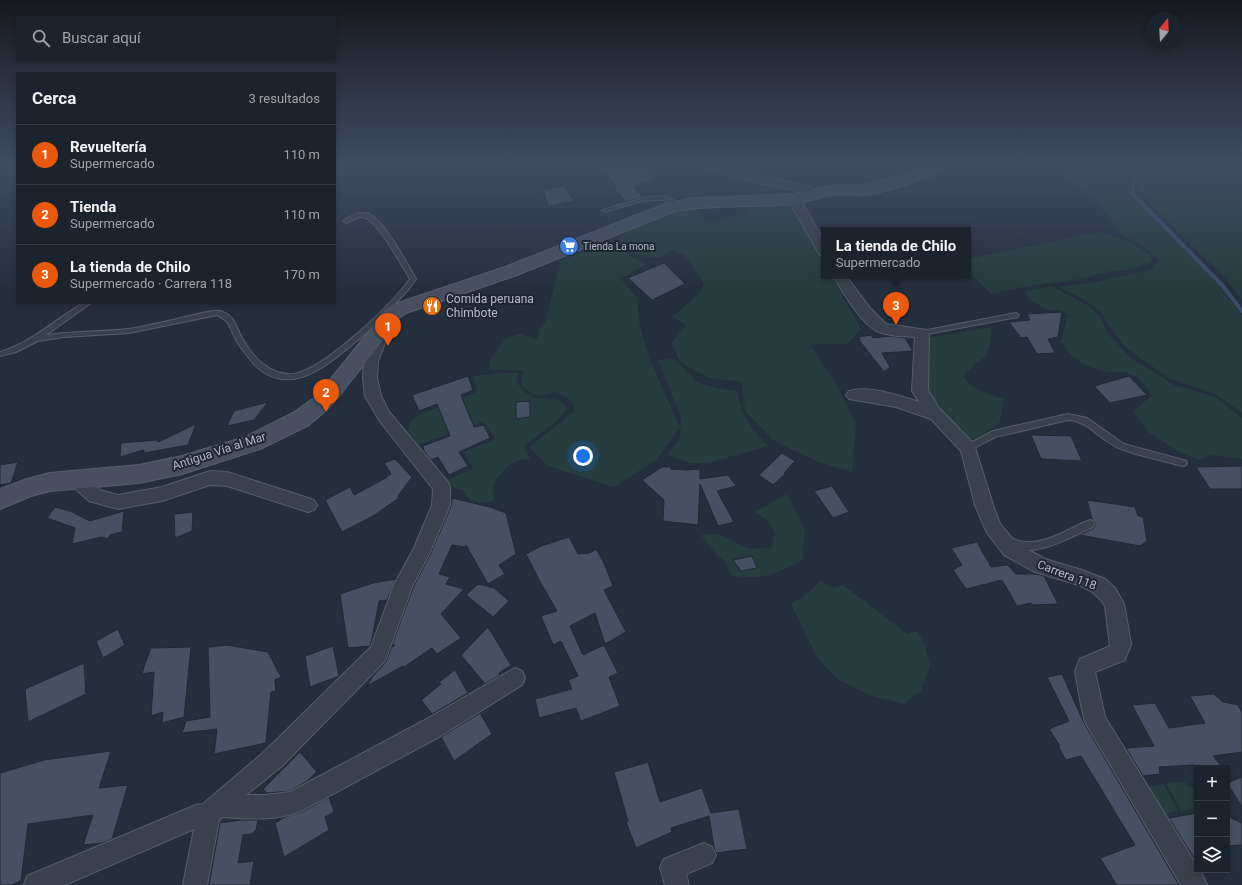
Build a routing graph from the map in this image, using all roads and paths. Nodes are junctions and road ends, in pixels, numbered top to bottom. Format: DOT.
graph roads {
  1 [pos="619,206"];
  2 [pos="676,206"];
  3 [pos="799,206"];
  4 [pos="605,210"];
  5 [pos="346,221"];
  6 [pos="821,247"];
  7 [pos="841,279"];
  8 [pos="87,304"];
  9 [pos="1016,316"];
  10 [pos="383,319"];
  11 [pos="922,334"];
  12 [pos="39,338"];
  13 [pos="0,354"];
  14 [pos="854,395"];
  15 [pos="937,416"];
  16 [pos="968,448"];
  17 [pos="1183,462"];
  18 [pos="76,479"];
  19 [pos="0,499"];
  20 [pos="308,506"];
  21 [pos="1090,524"];
  22 [pos="993,528"];
  23 [pos="515,678"];
  24 [pos="214,809"];
  25 [pos="704,855"];
  26 [pos="36,885"];
  27 [pos="195,885"];
  28 [pos="678,885"];
  29 [pos="1195,885"];
  1 -- 4 [label="lane"];
  2 -- 10 [label="main road, Antigua Vía al Mar"];
  3 -- 6 [label="street"];
  5 -- 10 [label="lane"];
  7 -- 11 [label="street"];
  8 -- 12 [label="lane"];
  9 -- 11 [label="lane"];
  10 -- 12 [label="lane"];
  10 -- 18 [label="main road, Antigua Vía al Mar"];
  10 -- 24 [label="street"];
  11 -- 15 [label="street, Carrera 118"];
  12 -- 13 [label="lane"];
  14 -- 15 [label="street"];
  15 -- 16 [label="street, Carrera 118"];
  16 -- 17 [label="lane"];
  16 -- 22 [label="street, Carrera 118"];
  18 -- 19 [label="main road, Antigua Vía al Mar"];
  18 -- 20 [label="street"];
  21 -- 22 [label="lane"];
  22 -- 29 [label="street, Carrera 118"];
  23 -- 24 [label="street"];
  24 -- 26 [label="street"];
  24 -- 27 [label="street"];
  25 -- 28 [label="street"];
}
